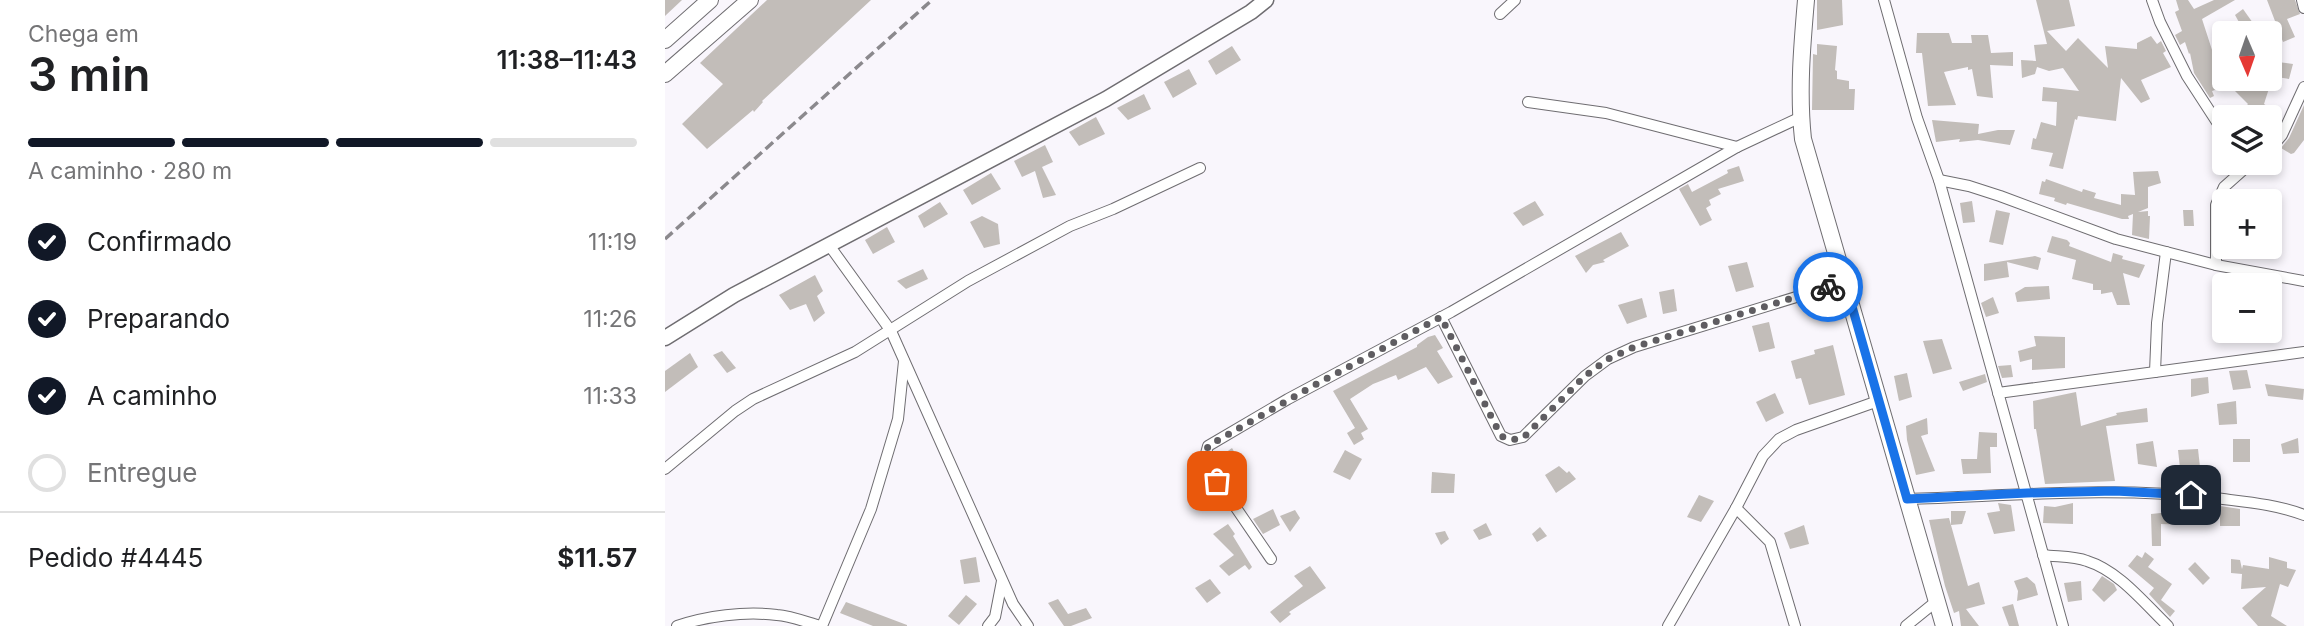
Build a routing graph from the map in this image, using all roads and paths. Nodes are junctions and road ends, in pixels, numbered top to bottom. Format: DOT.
graph roads {
  1 [pos="710,0"];
  2 [pos="750,0"];
  3 [pos="1266,0"];
  4 [pos="1515,0"];
  5 [pos="1806,0"];
  6 [pos="1884,0"];
  7 [pos="2152,0"];
  8 [pos="2302,0"];
  9 [pos="2304,8"];
  10 [pos="1500,14"];
  11 [pos="688,19"];
  12 [pos="705,38"];
  13 [pos="665,40"];
  14 [pos="665,74"];
  15 [pos="2304,87"];
  16 [pos="1528,102"];
  17 [pos="2212,114"];
  18 [pos="1801,117"];
  19 [pos="2282,135"];
  20 [pos="1737,147"];
  21 [pos="1200,168"];
  22 [pos="2238,175"];
  23 [pos="1939,180"];
  24 [pos="829,245"];
  25 [pos="2166,252"];
  26 [pos="2216,265"];
  27 [pos="2304,281"];
  28 [pos="1845,282"];
  29 [pos="1441,317"];
  30 [pos="891,331"];
  31 [pos="665,338"];
  32 [pos="2304,352"];
  33 [pos="905,361"];
  34 [pos="2155,372"];
  35 [pos="1998,393"];
  36 [pos="1878,401"];
  37 [pos="665,469"];
  38 [pos="2027,493"];
  39 [pos="1907,499"];
  40 [pos="1736,508"];
  41 [pos="2304,514"];
  42 [pos="2043,555"];
  43 [pos="1271,559"];
  44 [pos="1003,581"];
  45 [pos="1938,600"];
  46 [pos="677,626"];
  47 [pos="821,626"];
  48 [pos="988,626"];
  49 [pos="1028,626"];
  50 [pos="1668,626"];
  51 [pos="1795,626"];
  52 [pos="1906,626"];
  53 [pos="1944,626"];
  54 [pos="2063,626"];
  55 [pos="2168,626"];
  1 -- 11 [label="main road"];
  2 -- 12 [label="main road"];
  3 -- 24 [label="street"];
  4 -- 10 [label="street"];
  5 -- 18 [label="main road"];
  6 -- 23 [label="street"];
  7 -- 17 [label="street"];
  8 -- 9 [label="street"];
  11 -- 12 [label="main road"];
  11 -- 13 [label="main road"];
  12 -- 14 [label="main road"];
  15 -- 19 [label="street"];
  16 -- 20 [label="street"];
  18 -- 20 [label="street"];
  18 -- 28 [label="main road"];
  20 -- 29 [label="street"];
  21 -- 30 [label="street"];
  22 -- 26 [label="street"];
  23 -- 25 [label="street"];
  23 -- 35 [label="street"];
  24 -- 30 [label="street"];
  24 -- 31 [label="street"];
  25 -- 26 [label="street"];
  25 -- 34 [label="street"];
  26 -- 27 [label="street"];
  28 -- 29 [label="street"];
  28 -- 36 [label="main road"];
  29 -- 43 [label="street"];
  30 -- 33 [label="street"];
  30 -- 37 [label="street"];
  32 -- 34 [label="street"];
  33 -- 44 [label="street"];
  33 -- 47 [label="street"];
  34 -- 35 [label="street"];
  35 -- 38 [label="street"];
  36 -- 39 [label="main road"];
  36 -- 40 [label="street"];
  38 -- 39 [label="street"];
  38 -- 41 [label="street"];
  38 -- 42 [label="street"];
  39 -- 45 [label="main road"];
  40 -- 50 [label="street"];
  40 -- 51 [label="street"];
  42 -- 54 [label="street"];
  42 -- 55 [label="street"];
  44 -- 48 [label="street"];
  44 -- 49 [label="street"];
  45 -- 52 [label="street"];
  45 -- 53 [label="main road"];
  46 -- 47 [label="street"];
}
